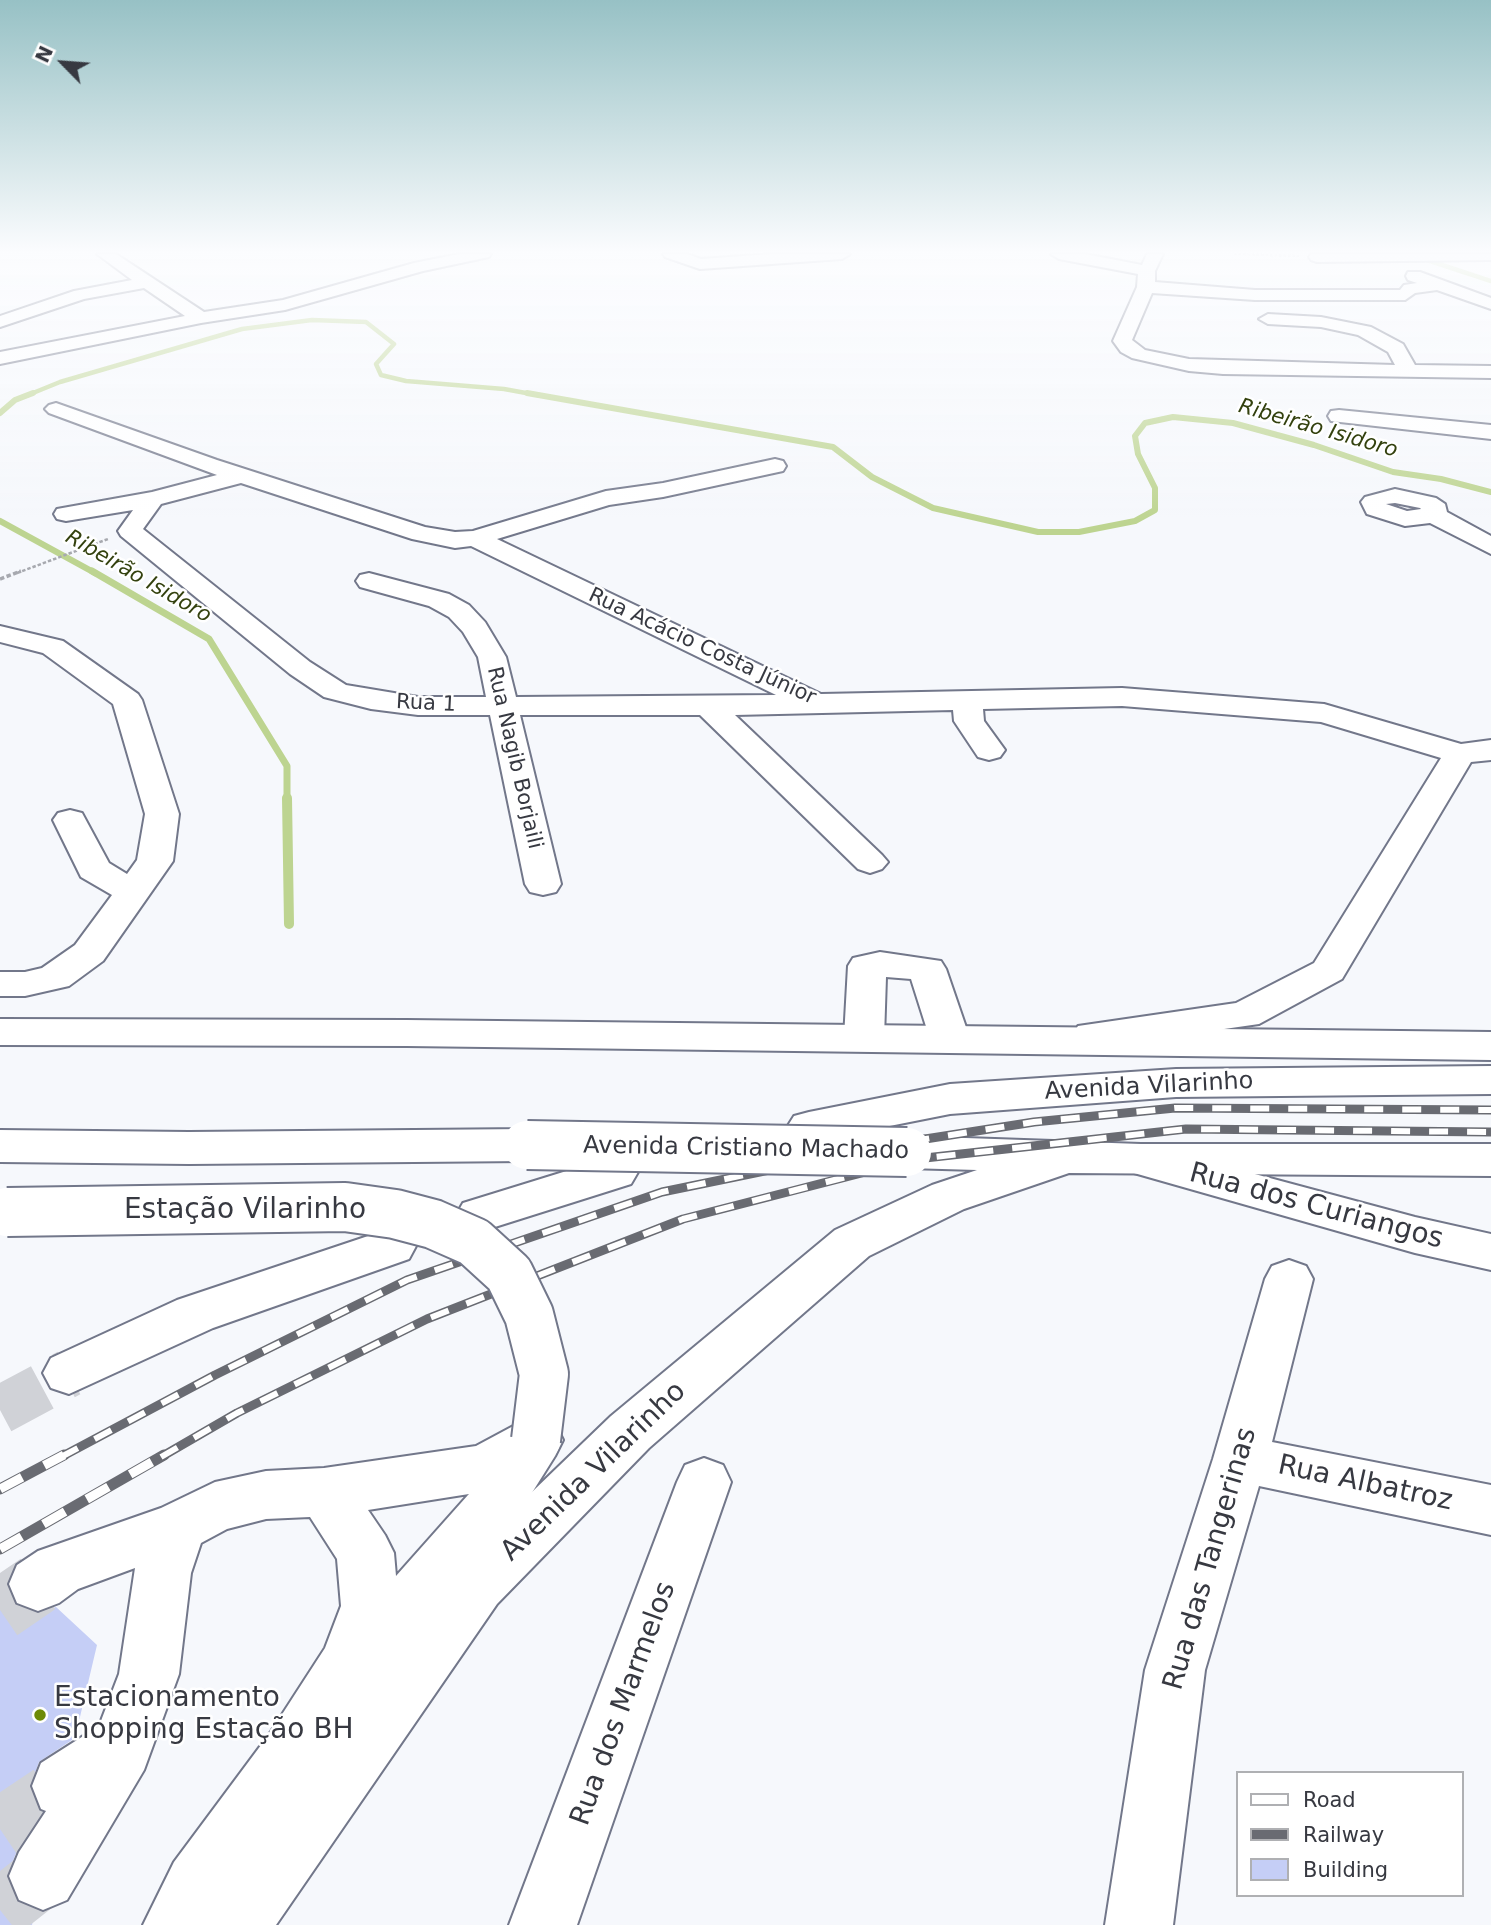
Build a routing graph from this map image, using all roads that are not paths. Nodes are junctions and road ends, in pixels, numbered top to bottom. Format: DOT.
graph roads {
  1 [pos="71,344"];
  2 [pos="1124,344"];
  3 [pos="1388,344"];
  4 [pos="0,358"];
  5 [pos="1409,372"];
  6 [pos="1491,372"];
  7 [pos="56,409"];
  8 [pos="1339,416"];
  9 [pos="1491,432"];
  10 [pos="775,466"];
  11 [pos="242,477"];
  12 [pos="152,499"];
  13 [pos="66,514"];
  14 [pos="1434,515"];
  15 [pos="475,538"];
  16 [pos="1491,546"];
  17 [pos="369,582"];
  18 [pos="0,634"];
  19 [pos="967,700"];
  20 [pos="818,704"];
  21 [pos="503,706"];
  22 [pos="708,706"];
  23 [pos="989,750"];
  24 [pos="1475,752"];
  25 [pos="70,820"];
  26 [pos="870,862"];
  27 [pos="542,884"];
  28 [pos="132,893"];
  29 [pos="0,984"];
  30 [pos="0,1032"];
  31 [pos="863,1038"];
  32 [pos="950,1039"];
  33 [pos="1048,1041"];
  34 [pos="1491,1046"];
  35 [pos="1491,1080"];
  36 [pos="809,1127"];
  37 [pos="0,1146"];
  38 [pos="1069,1157"];
  39 [pos="1141,1160"];
  40 [pos="1491,1160"];
  41 [pos="615,1172"];
  42 [pos="4,1211"];
  43 [pos="479,1215"];
  44 [pos="392,1246"];
  45 [pos="1491,1252"];
  46 [pos="1289,1279"];
  47 [pos="69,1373"];
  48 [pos="536,1440"];
  49 [pos="1240,1458"];
  50 [pos="704,1482"];
  51 [pos="324,1492"];
  52 [pos="1491,1510"];
  53 [pos="178,1527"];
  54 [pos="38,1584"];
  55 [pos="349,1665"];
  56 [pos="122,1748"];
  57 [pos="64,1786"];
  58 [pos="43,1876"];
  59 [pos="192,1915"];
  60 [pos="542,1925"];
  61 [pos="1139,1925"];
  1 -- 4 [label="main road"];
  2 -- 5 [label="main road"];
  3 -- 5 [label="main road"];
  5 -- 6 [label="main road"];
  7 -- 11 [label="main road, Rua Acácio Costa Júnior"];
  8 -- 9 [label="main road"];
  10 -- 15 [label="main road"];
  11 -- 12 [label="main road"];
  11 -- 15 [label="main road, Rua Acácio Costa Júnior"];
  12 -- 13 [label="main road"];
  12 -- 21 [label="main road, Rua 1"];
  14 -- 16 [label="main road"];
  15 -- 20 [label="main road, Rua Acácio Costa Júnior"];
  17 -- 21 [label="main road, Rua Nagib Borjaili"];
  18 -- 28 [label="main road"];
  19 -- 20 [label="main road, Rua Acácio Costa Júnior"];
  19 -- 23 [label="main road"];
  19 -- 24 [label="main road, Rua Acácio Costa Júnior"];
  20 -- 22 [label="main road, Rua 1"];
  21 -- 22 [label="main road, Rua 1"];
  21 -- 27 [label="main road, Rua Nagib Borjaili"];
  22 -- 26 [label="main road"];
  24 -- 33 [label="main road"];
  25 -- 28 [label="main road"];
  28 -- 29 [label="main road"];
  30 -- 31 [label="main road"];
  31 -- 32 [label="main road"];
  31 -- 32 [label="main road"];
  32 -- 33 [label="main road"];
  33 -- 34 [label="main road"];
  35 -- 36 [label="main road, Avenida Vilarinho"];
  37 -- 38 [label="main road, Avenida Cristiano Machado, bridge"];
  38 -- 39 [label="main road, Avenida Cristiano Machado"];
  38 -- 59 [label="main road, Avenida Vilarinho"];
  39 -- 40 [label="main road, Avenida Cristiano Machado"];
  39 -- 45 [label="main road, Rua dos Curiangos"];
  41 -- 43 [label="main road"];
  42 -- 48 [label="main road, Estação Vilarinho, bridge"];
  44 -- 47 [label="main road"];
  46 -- 49 [label="main road, Rua das Tangerinas"];
  48 -- 51 [label="main road"];
  48 -- 55 [label="main road, Estação Vilarinho"];
  49 -- 52 [label="main road, Rua Albatroz"];
  49 -- 61 [label="main road, Rua das Tangerinas"];
  50 -- 60 [label="main road, Rua dos Marmelos"];
  51 -- 53 [label="main road"];
  51 -- 55 [label="main road, Estação Vilarinho"];
  53 -- 54 [label="main road"];
  53 -- 56 [label="main road"];
  55 -- 59 [label="main road, Estação Vilarinho"];
  56 -- 57 [label="main road"];
  56 -- 58 [label="main road"];
}
